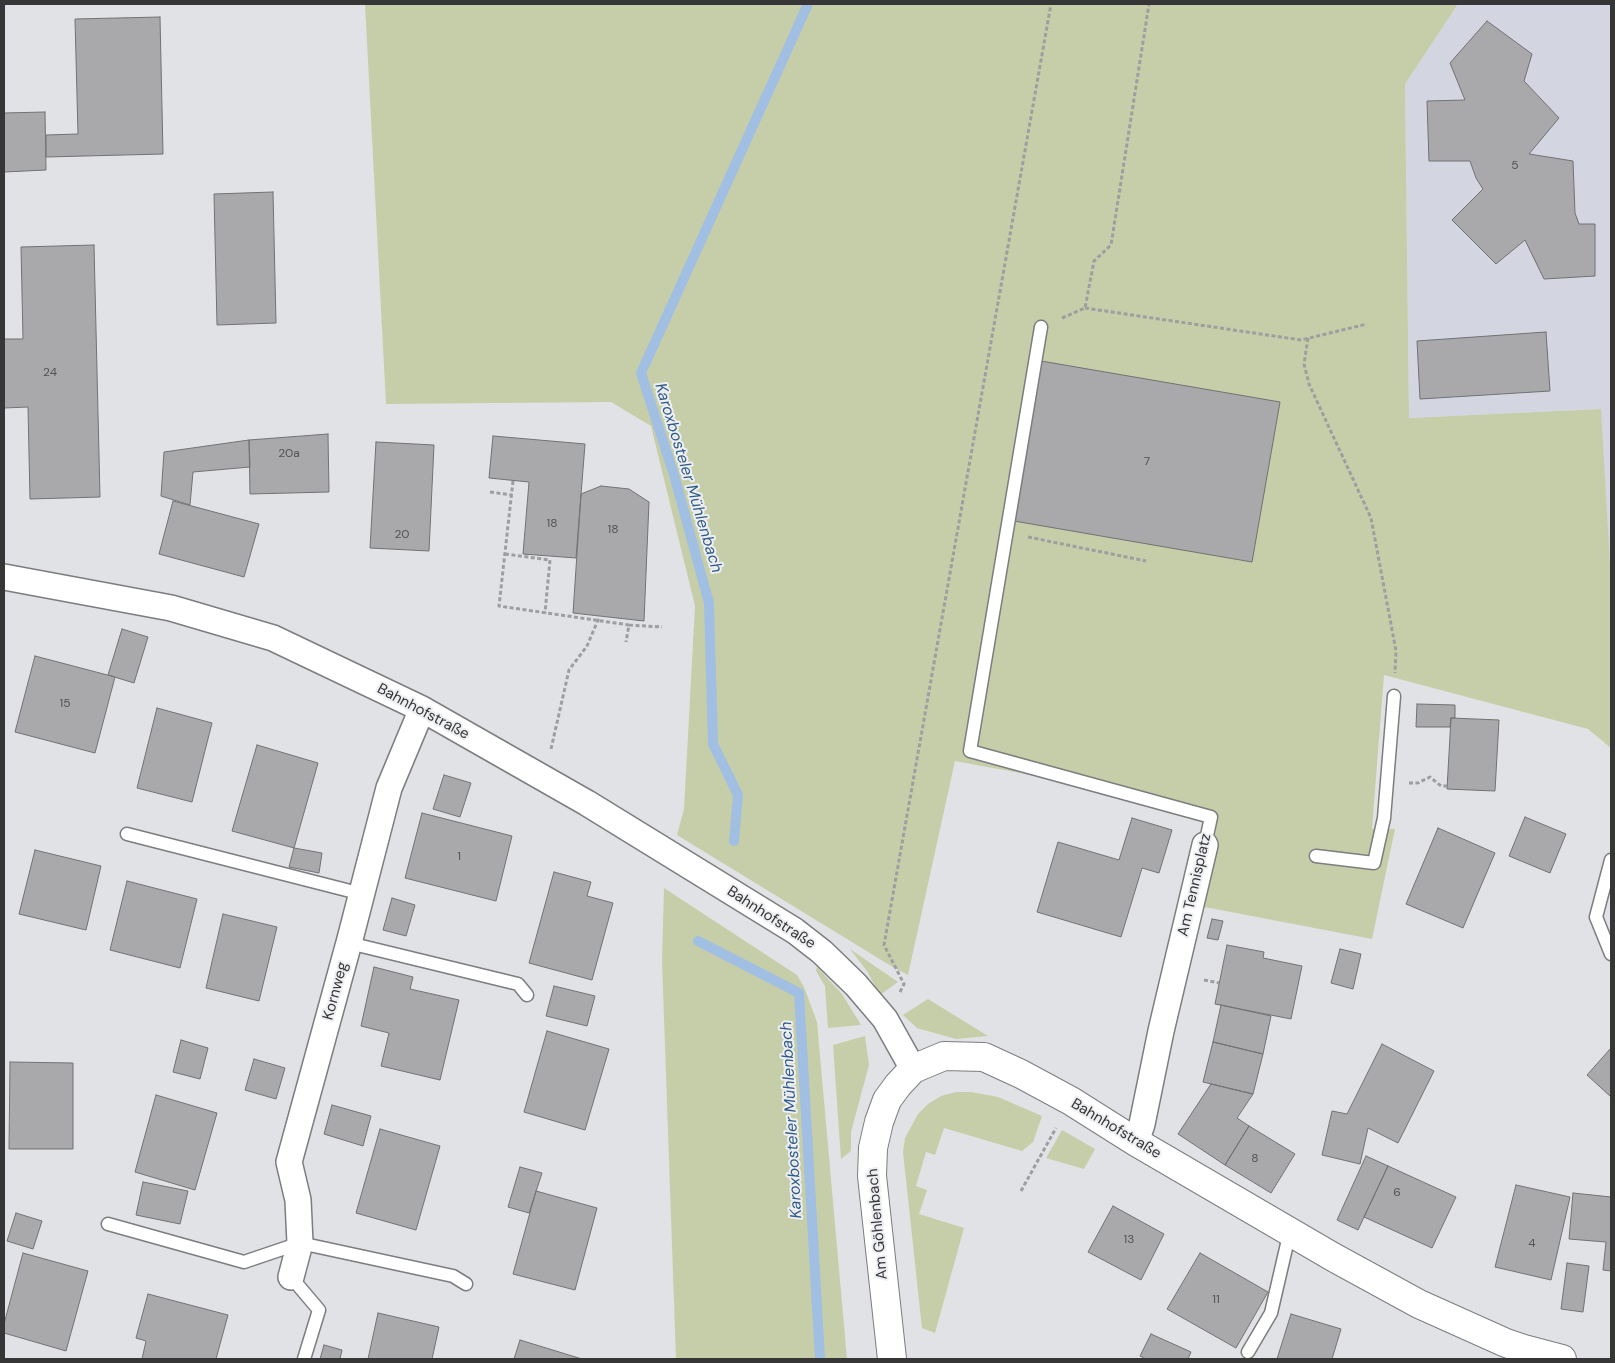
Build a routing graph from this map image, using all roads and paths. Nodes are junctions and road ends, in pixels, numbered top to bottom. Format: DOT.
graph roads {
  1 [pos="1051,4"];
  2 [pos="1149,4"];
  3 [pos="1085,308"];
  4 [pos="1367,324"];
  5 [pos="1041,327"];
  6 [pos="1308,338"];
  7 [pos="513,480"];
  8 [pos="490,492"];
  9 [pos="512,495"];
  10 [pos="1005,533"];
  11 [pos="505,554"];
  12 [pos="1146,560"];
  13 [pos="4,578"];
  14 [pos="545,613"];
  15 [pos="598,618"];
  16 [pos="629,625"];
  17 [pos="662,628"];
  18 [pos="626,642"];
  19 [pos="1394,696"];
  20 [pos="422,709"];
  21 [pos="545,779"];
  22 [pos="1386,784"];
  23 [pos="1447,786"];
  24 [pos="127,834"];
  25 [pos="1205,845"];
  26 [pos="1316,856"];
  27 [pos="1611,860"];
  28 [pos="362,894"];
  29 [pos="349,943"];
  30 [pos="1611,954"];
  31 [pos="527,995"];
  32 [pos="885,1019"];
  33 [pos="913,1069"];
  34 [pos="1071,1101"];
  35 [pos="1136,1142"];
  36 [pos="1021,1191"];
  37 [pos="108,1224"];
  38 [pos="1290,1231"];
  39 [pos="300,1243"];
  40 [pos="292,1277"];
  41 [pos="466,1284"];
  42 [pos="1248,1352"];
  43 [pos="304,1359"];
  44 [pos="892,1359"];
  45 [pos="1562,1359"];
  1 -- 32 [label="path"];
  2 -- 3 [label="path"];
  3 -- 5 [label="path"];
  3 -- 6 [label="path"];
  4 -- 6 [label="path"];
  5 -- 10 [label="lane"];
  6 -- 19 [label="path"];
  7 -- 9 [label="path"];
  8 -- 9 [label="path"];
  9 -- 11 [label="path"];
  10 -- 12 [label="path"];
  10 -- 25 [label="lane, Am Tennisplatz"];
  11 -- 14 [label="path"];
  11 -- 14 [label="path"];
  13 -- 20 [label="street, Bahnhofstraße"];
  14 -- 15 [label="path"];
  15 -- 16 [label="path"];
  15 -- 21 [label="path"];
  16 -- 17 [label="path"];
  16 -- 18 [label="path"];
  19 -- 22 [label="lane"];
  20 -- 21 [label="street, Bahnhofstraße"];
  20 -- 28 [label="street, Kornweg"];
  21 -- 32 [label="street, Bahnhofstraße"];
  22 -- 23 [label="path"];
  22 -- 26 [label="lane"];
  24 -- 28 [label="lane"];
  25 -- 35 [label="street, Am Tennisplatz"];
  27 -- 30 [label="lane"];
  28 -- 29 [label="street, Kornweg"];
  29 -- 31 [label="lane"];
  29 -- 39 [label="street, Kornweg"];
  32 -- 33 [label="street, Bahnhofstraße"];
  33 -- 34 [label="street, Bahnhofstraße"];
  33 -- 44 [label="street, Am Göhlenbach"];
  34 -- 35 [label="street, Bahnhofstraße"];
  34 -- 36 [label="path"];
  35 -- 38 [label="street, Bahnhofstraße"];
  37 -- 39 [label="lane"];
  38 -- 42 [label="lane"];
  38 -- 45 [label="street, Bahnhofstraße"];
  39 -- 40 [label="street, Kornweg"];
  39 -- 41 [label="lane"];
  40 -- 43 [label="lane"];
}
